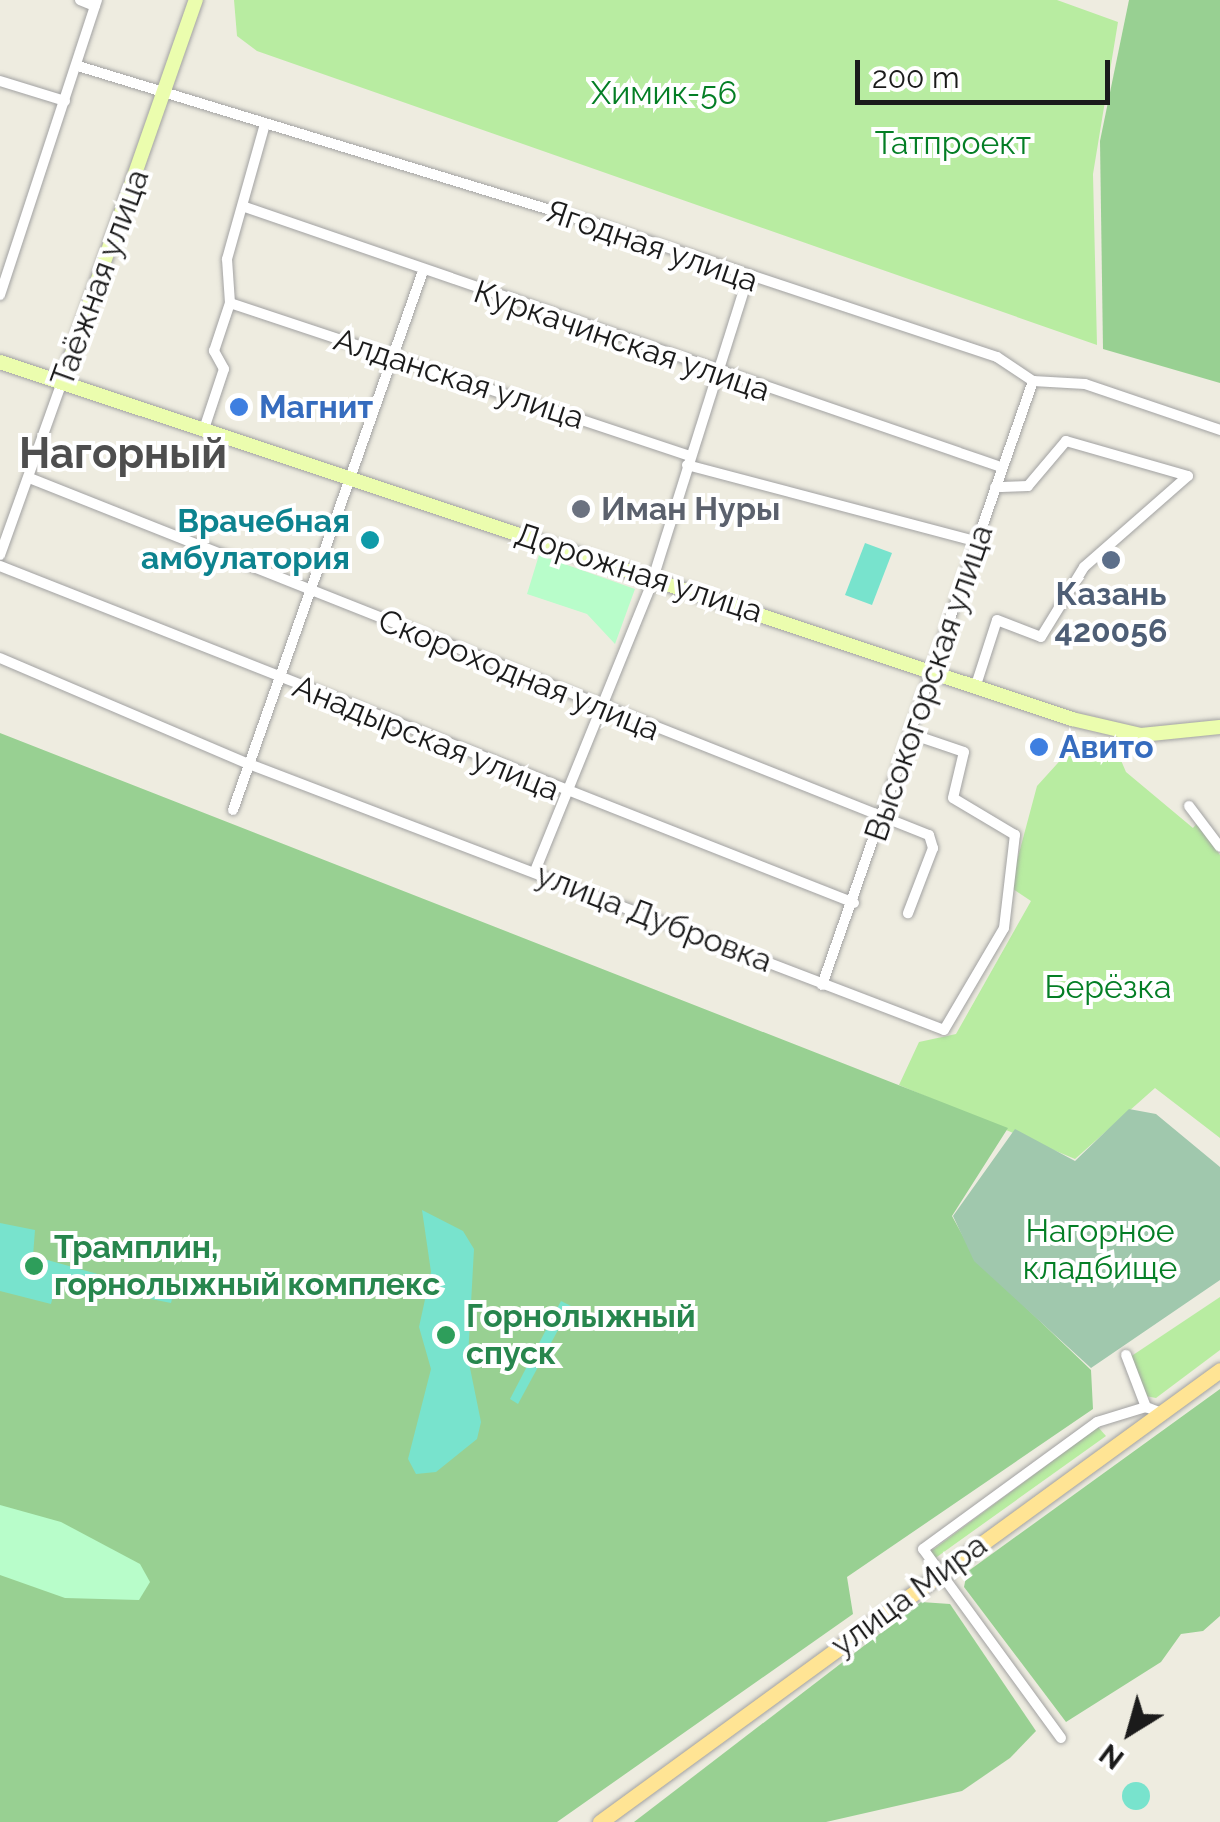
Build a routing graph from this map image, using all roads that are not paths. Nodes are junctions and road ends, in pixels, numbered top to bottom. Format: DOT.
graph roads {
  1 [pos="80,0"];
  2 [pos="196,0"];
  3 [pos="96,3"];
  4 [pos="78,66"];
  5 [pos="0,81"];
  6 [pos="164,97"];
  7 [pos="65,101"];
  8 [pos="264,127"];
  9 [pos="245,207"];
  10 [pos="422,274"];
  11 [pos="747,280"];
  12 [pos="0,294"];
  13 [pos="230,304"];
  14 [pos="395,359"];
  15 [pos="0,362"];
  16 [pos="714,373"];
  17 [pos="1033,380"];
  18 [pos="62,382"];
  19 [pos="205,426"];
  20 [pos="1220,430"];
  21 [pos="688,460"];
  22 [pos="1002,466"];
  23 [pos="352,477"];
  24 [pos="32,479"];
  25 [pos="995,487"];
  26 [pos="979,542"];
  27 [pos="0,555"];
  28 [pos="0,566"];
  29 [pos="652,578"];
  30 [pos="315,591"];
  31 [pos="0,658"];
  32 [pos="934,671"];
  33 [pos="280,680"];
  34 [pos="976,685"];
  35 [pos="601,710"];
  36 [pos="1220,727"];
  37 [pos="912,734"];
  38 [pos="249,764"];
  39 [pos="568,795"];
  40 [pos="1190,806"];
  41 [pos="233,810"];
  42 [pos="882,820"];
  43 [pos="1220,847"];
  44 [pos="535,871"];
  45 [pos="854,904"];
  46 [pos="908,914"];
  47 [pos="822,984"];
  48 [pos="1126,1355"];
  49 [pos="1220,1370"];
  50 [pos="1154,1410"];
  51 [pos="940,1574"];
  52 [pos="1061,1738"];
  53 [pos="600,1822"];
  1 -- 3 [label="street"];
  2 -- 6 [label="street, Таёжная улица"];
  3 -- 4 [label="street"];
  4 -- 6 [label="street, Ягодная улица"];
  4 -- 7 [label="street"];
  5 -- 7 [label="street"];
  6 -- 8 [label="street, Ягодная улица"];
  6 -- 18 [label="street, Таёжная улица"];
  7 -- 12 [label="street"];
  8 -- 9 [label="street"];
  8 -- 11 [label="street, Ягодная улица"];
  9 -- 10 [label="street, Куркачинская улица"];
  9 -- 13 [label="street"];
  10 -- 14 [label="street"];
  10 -- 16 [label="street, Куркачинская улица"];
  11 -- 16 [label="street"];
  11 -- 17 [label="street, Ягодная улица"];
  13 -- 14 [label="street, Алданская улица"];
  13 -- 19 [label="street"];
  14 -- 21 [label="street, Алданская улица"];
  14 -- 23 [label="street"];
  15 -- 18 [label="street, Дорожная улица"];
  16 -- 21 [label="street"];
  16 -- 22 [label="street, Куркачинская улица"];
  17 -- 20 [label="street, Ягодная улица"];
  17 -- 22 [label="street, Высокогорская улица"];
  18 -- 19 [label="street, Дорожная улица"];
  18 -- 24 [label="street, Таёжная улица"];
  19 -- 23 [label="street, Дорожная улица"];
  21 -- 26 [label="street, Алданская улица"];
  21 -- 29 [label="street"];
  22 -- 25 [label="street, Высокогорская улица"];
  23 -- 29 [label="street, Дорожная улица"];
  23 -- 30 [label="street"];
  24 -- 27 [label="street, Таёжная улица"];
  24 -- 30 [label="street, Скороходная улица"];
  25 -- 26 [label="street, Высокогорская улица"];
  25 -- 34 [label="street"];
  26 -- 32 [label="street, Высокогорская улица"];
  28 -- 33 [label="street, Анадырская улица"];
  29 -- 32 [label="street, Дорожная улица"];
  29 -- 35 [label="street"];
  30 -- 33 [label="street"];
  30 -- 35 [label="street, Скороходная улица"];
  31 -- 38 [label="street, улица Дубровка"];
  32 -- 34 [label="street, Дорожная улица"];
  32 -- 37 [label="street, Высокогорская улица"];
  33 -- 38 [label="street"];
  33 -- 39 [label="street, Анадырская улица"];
  34 -- 36 [label="street, Дорожная улица"];
  35 -- 39 [label="street"];
  35 -- 42 [label="street, Скороходная улица"];
  37 -- 42 [label="street, Высокогорская улица"];
  37 -- 47 [label="street, улица Дубровка"];
  38 -- 41 [label="street"];
  38 -- 44 [label="street, улица Дубровка"];
  39 -- 44 [label="street"];
  39 -- 45 [label="street, Анадырская улица"];
  40 -- 43 [label="street"];
  42 -- 45 [label="street, Высокогорская улица"];
  42 -- 46 [label="street, Скороходная улица"];
  44 -- 47 [label="street, улица Дубровка"];
  45 -- 47 [label="street, Высокогорская улица"];
  48 -- 50 [label="street"];
  49 -- 50 [label="main road, улица Мира"];
  50 -- 51 [label="main road, улица Мира"];
  50 -- 51 [label="street"];
  51 -- 52 [label="street"];
  51 -- 53 [label="main road, улица Мира"];
}
